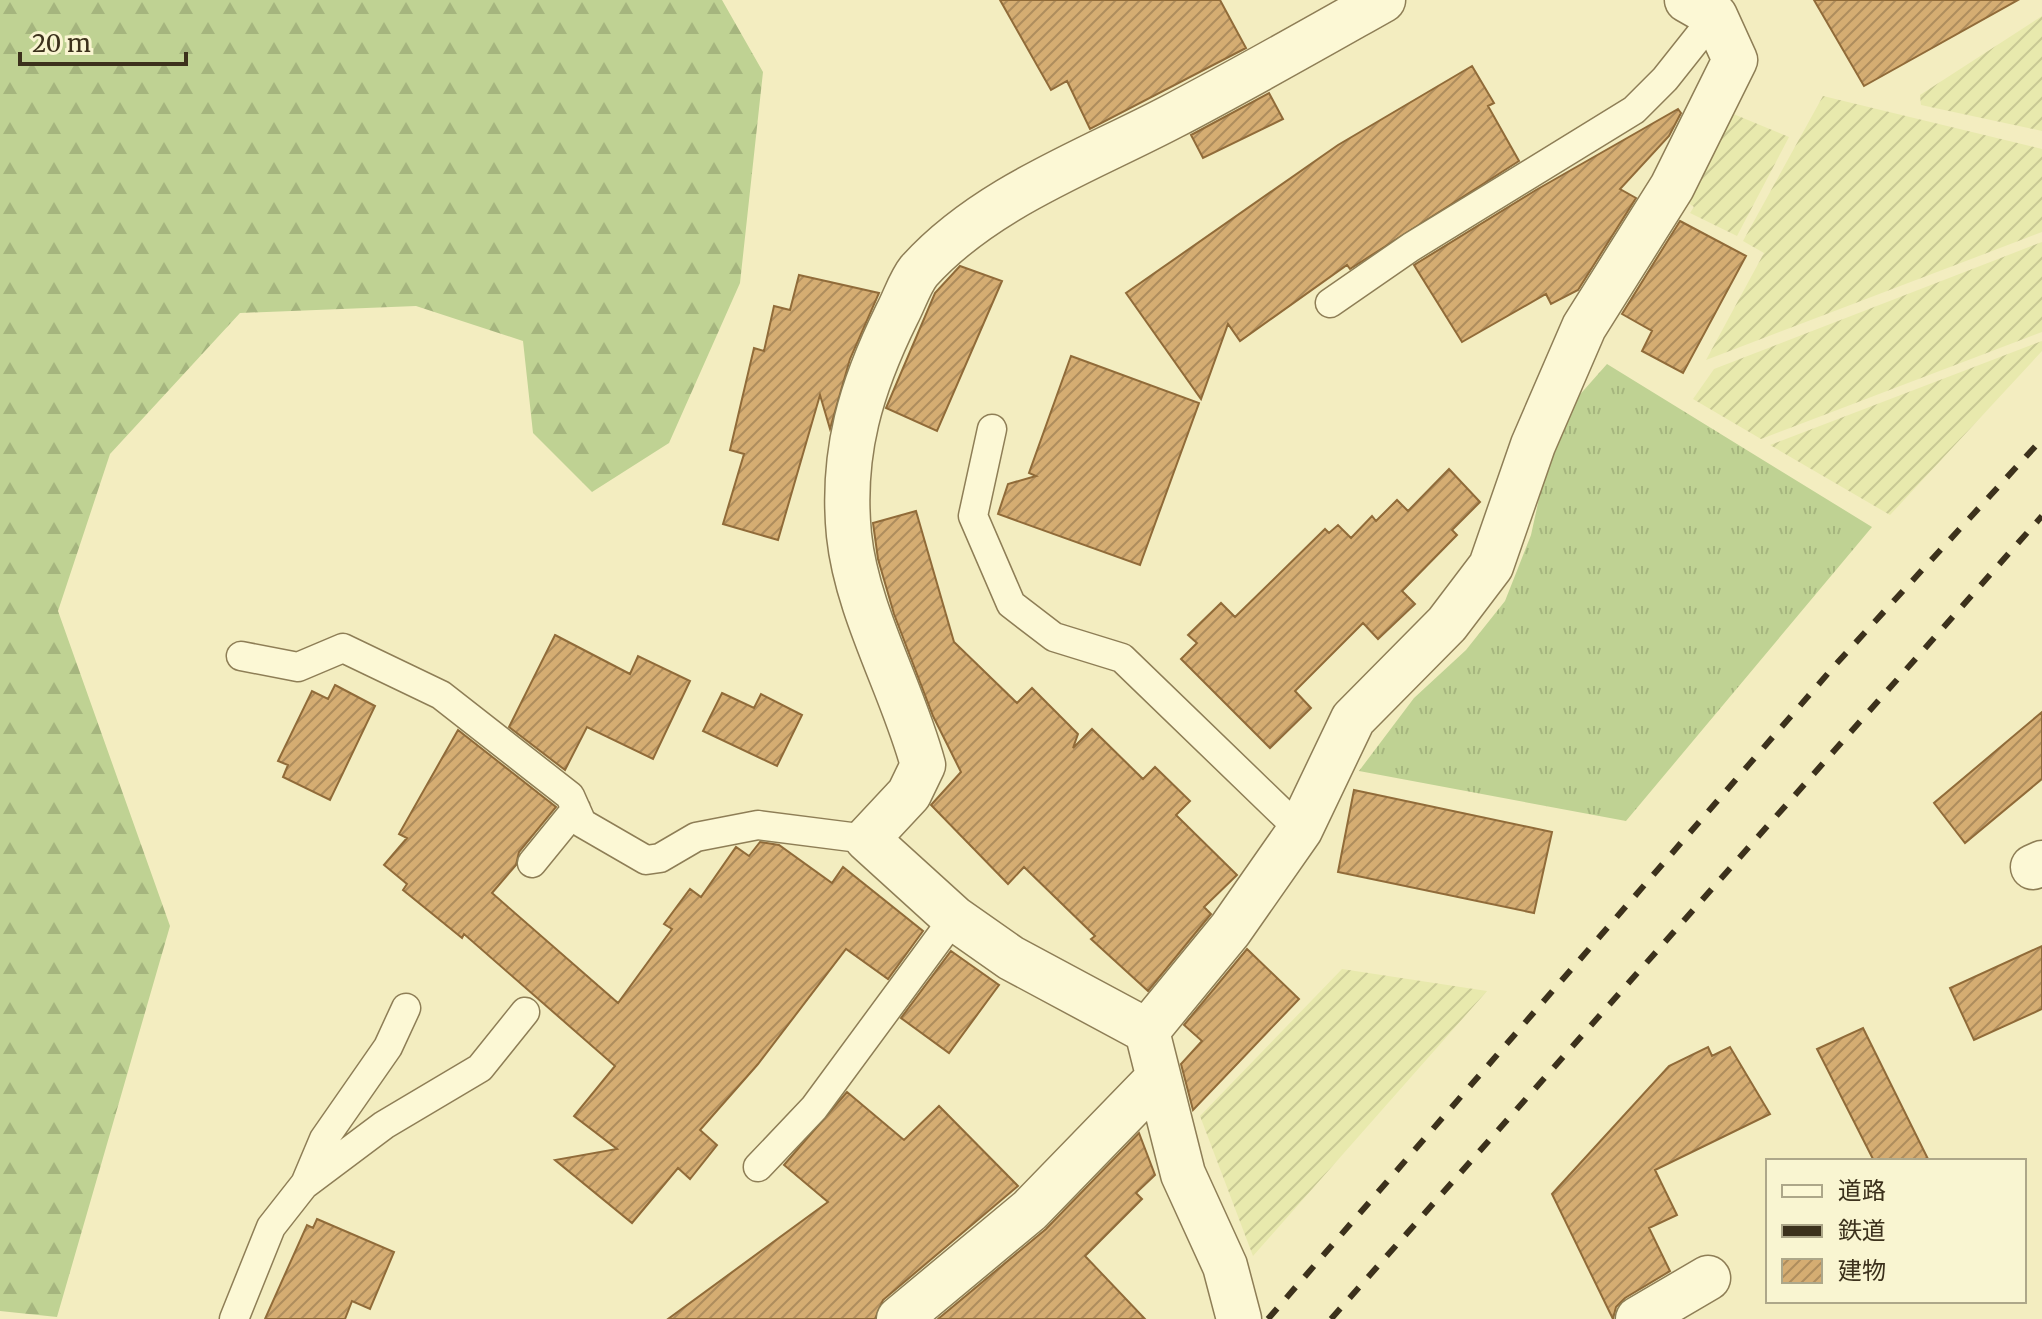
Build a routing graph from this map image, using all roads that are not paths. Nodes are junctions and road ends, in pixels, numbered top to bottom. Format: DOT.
graph roads {
  1 [pos="1383,0"];
  2 [pos="1710,5"];
  3 [pos="1330,303"];
  4 [pos="992,429"];
  5 [pos="241,656"];
  6 [pos="576,809"];
  7 [pos="1300,830"];
  8 [pos="867,839"];
  9 [pos="532,863"];
  10 [pos="954,918"];
  11 [pos="406,1008"];
  12 [pos="525,1012"];
  13 [pos="1147,1031"];
  14 [pos="1157,1079"];
  15 [pos="758,1167"];
  16 [pos="304,1185"];
  17 [pos="1708,1278"];
  18 [pos="234,1319"];
  19 [pos="899,1319"];
  20 [pos="1239,1319"];
  21 [pos="1638,1319"];
  1 -- 8 [label="street"];
  2 -- 3 [label="lane"];
  2 -- 7 [label="street"];
  4 -- 7 [label="lane"];
  5 -- 6 [label="lane"];
  6 -- 8 [label="lane"];
  6 -- 9 [label="lane"];
  7 -- 13 [label="street"];
  8 -- 10 [label="street"];
  10 -- 13 [label="street"];
  10 -- 15 [label="lane"];
  11 -- 16 [label="lane"];
  12 -- 16 [label="lane"];
  13 -- 14 [label="street"];
  14 -- 19 [label="street"];
  14 -- 20 [label="street"];
  16 -- 18 [label="lane"];
  17 -- 21 [label="street"];
}
